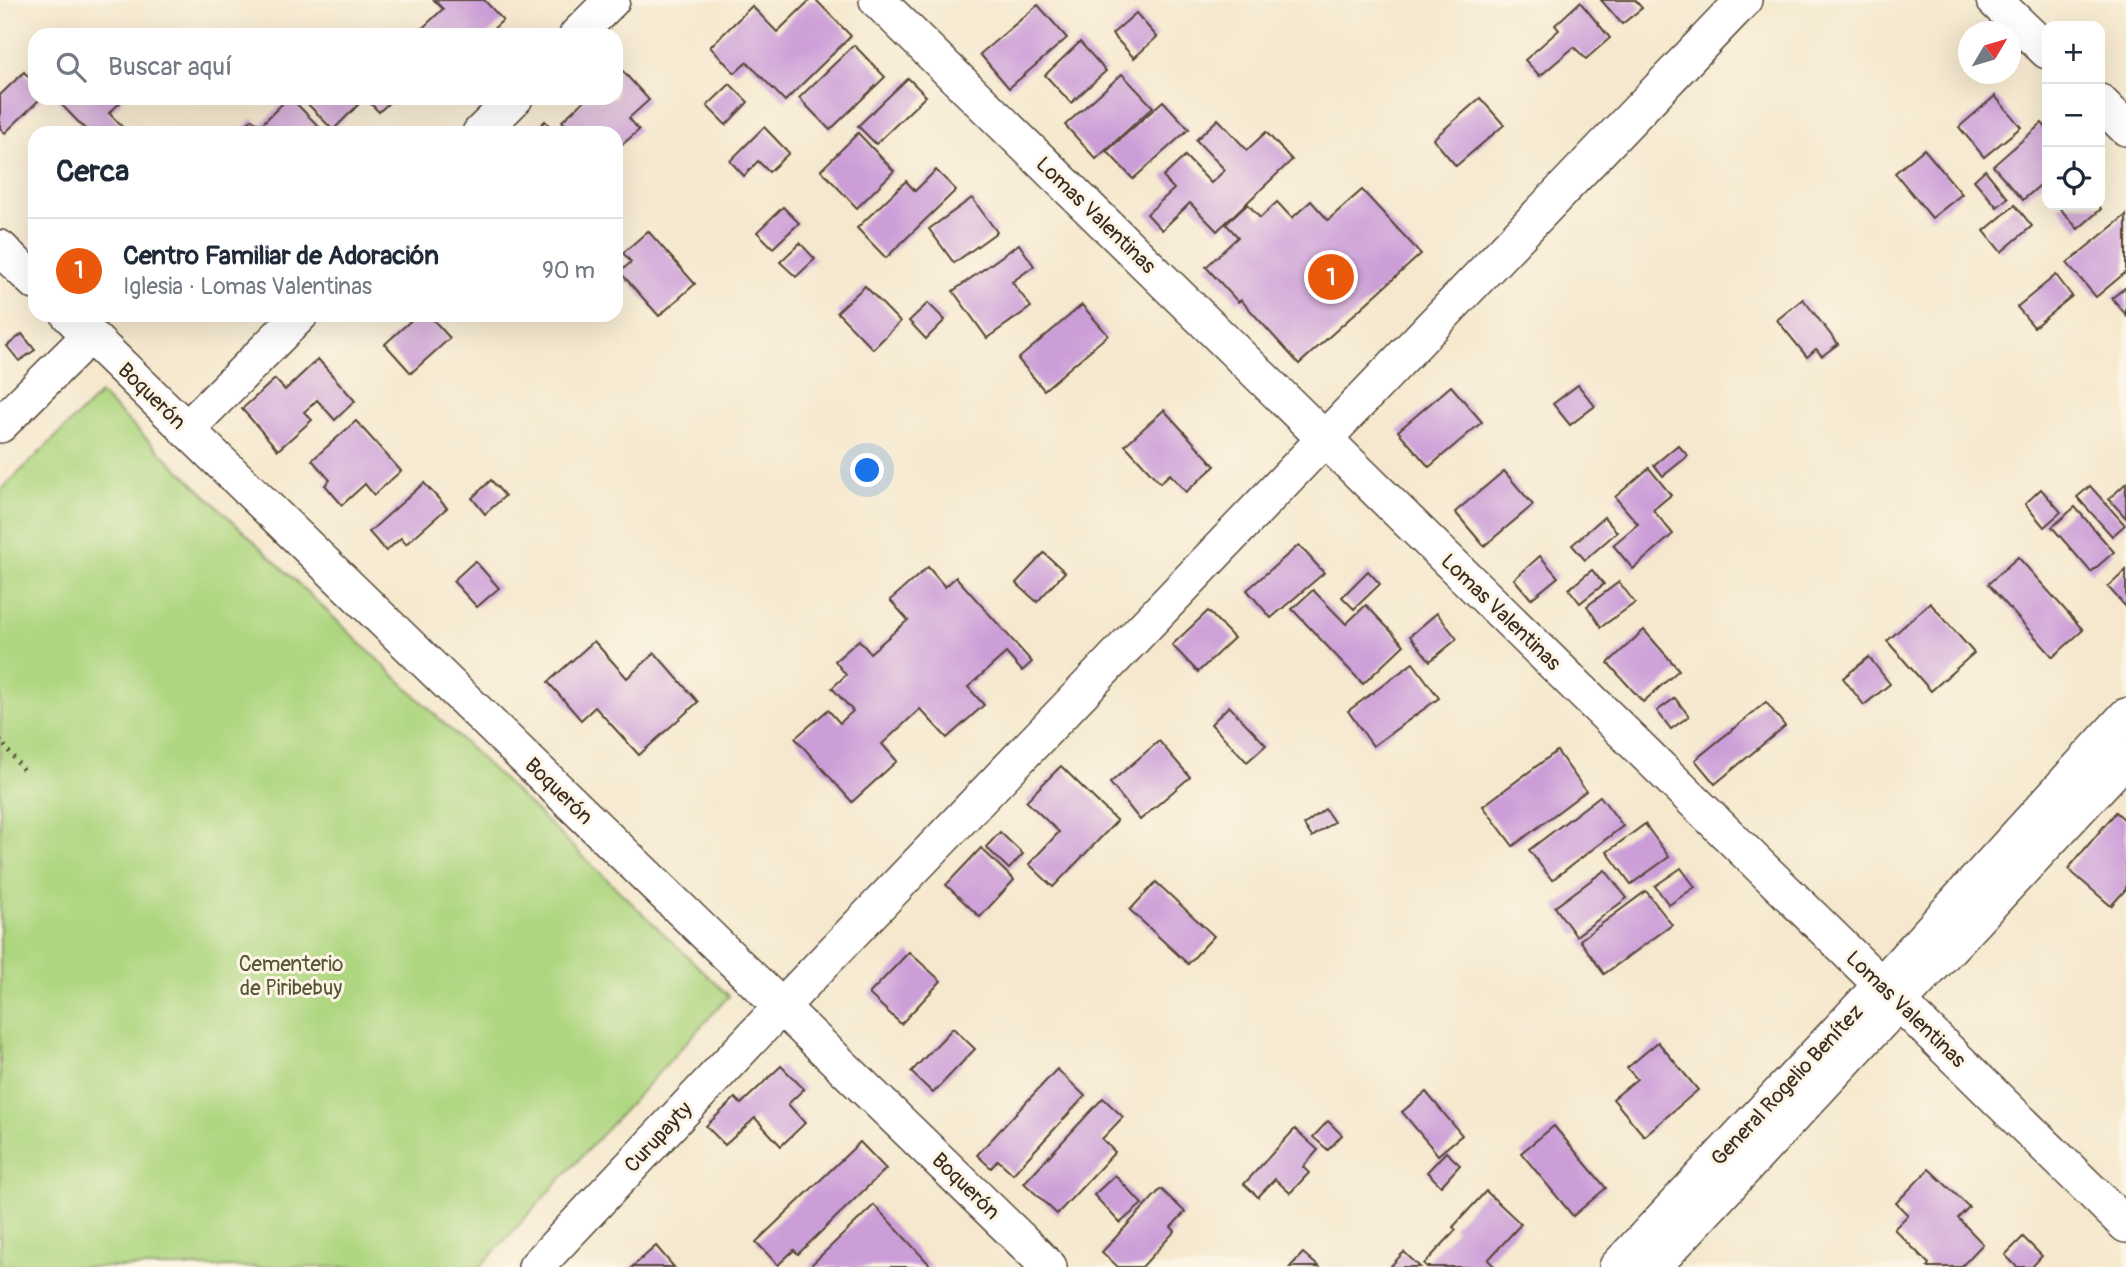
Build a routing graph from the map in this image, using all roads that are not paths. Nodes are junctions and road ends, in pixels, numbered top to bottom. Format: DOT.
graph roads {
  1 [pos="612,0"];
  2 [pos="877,0"];
  3 [pos="1744,0"];
  4 [pos="1994,0"];
  5 [pos="584,28"];
  6 [pos="2042,46"];
  7 [pos="508,105"];
  8 [pos="2105,108"];
  9 [pos="487,126"];
  10 [pos="2126,128"];
  11 [pos="0,248"];
  12 [pos="28,275"];
  13 [pos="293,322"];
  14 [pos="79,325"];
  15 [pos="0,425"];
  16 [pos="187,430"];
  17 [pos="1324,439"];
  18 [pos="2126,716"];
  19 [pos="2126,758"];
  20 [pos="1891,994"];
  21 [pos="781,1007"];
  22 [pos="2126,1225"];
  23 [pos="536,1267"];
  24 [pos="1049,1267"];
  25 [pos="1617,1267"];
  26 [pos="1653,1267"];
  1 -- 5 [label="street"];
  2 -- 17 [label="street, Lomas Valentinas"];
  3 -- 17 [label="street, Curupayty"];
  4 -- 6 [label="street"];
  7 -- 9 [label="street"];
  8 -- 10 [label="street"];
  11 -- 12 [label="street"];
  13 -- 16 [label="street"];
  14 -- 15 [label="street"];
  14 -- 16 [label="street, Boquerón"];
  16 -- 21 [label="street, Boquerón"];
  17 -- 20 [label="street, Lomas Valentinas"];
  17 -- 21 [label="street, Curupayty"];
  18 -- 20 [label="street, General Rogelio Benítez"];
  19 -- 20 [label="street, General Rogelio Benítez"];
  20 -- 22 [label="street, Lomas Valentinas"];
  20 -- 25 [label="street, General Rogelio Benítez"];
  20 -- 26 [label="street, General Rogelio Benítez"];
  21 -- 23 [label="street, Curupayty"];
  21 -- 24 [label="street, Boquerón"];
}
